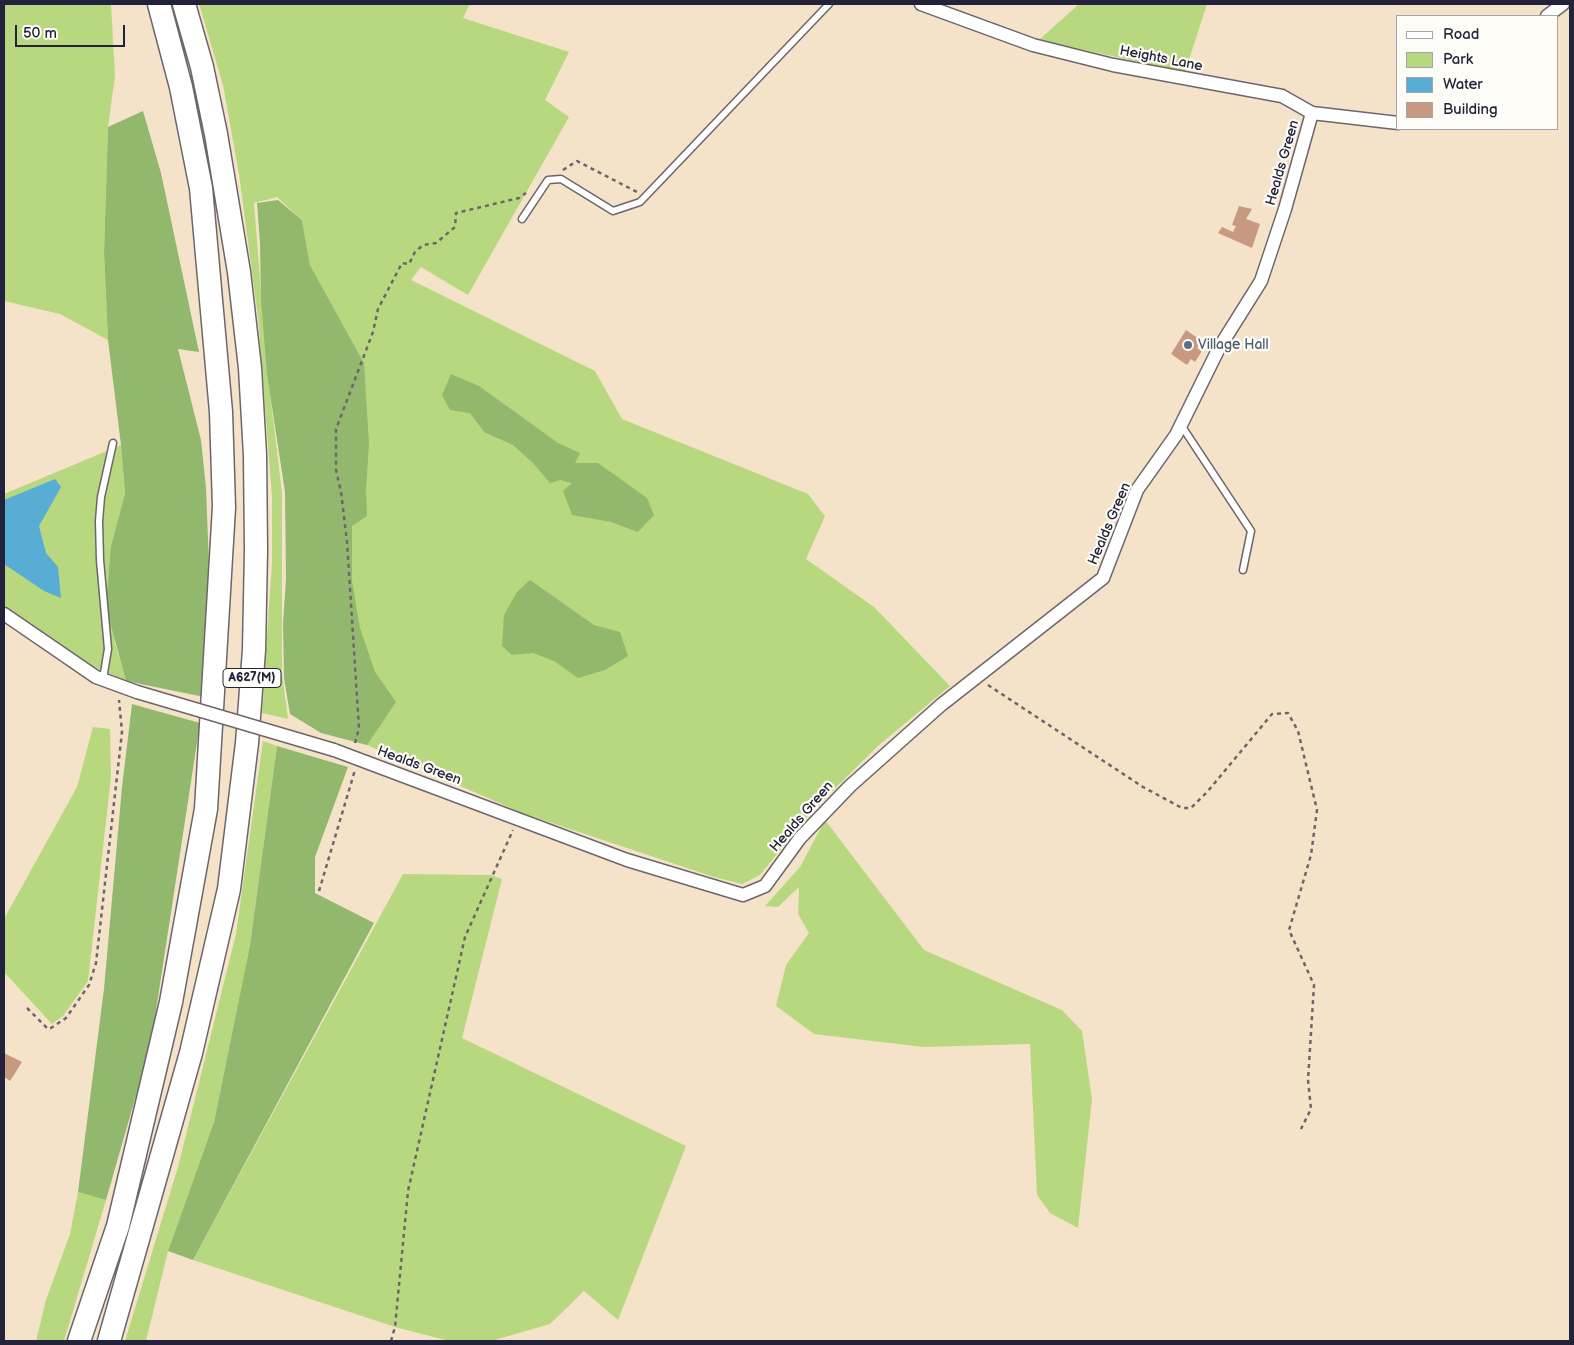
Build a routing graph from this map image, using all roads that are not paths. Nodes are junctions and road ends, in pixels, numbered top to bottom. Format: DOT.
graph roads {
  1 [pos="159,4"];
  2 [pos="184,4"];
  3 [pos="829,4"];
  4 [pos="921,4"];
  5 [pos="1563,4"];
  6 [pos="1547,15"];
  7 [pos="1312,113"];
  8 [pos="1396,123"];
  9 [pos="522,218"];
  10 [pos="1181,425"];
  11 [pos="113,443"];
  12 [pos="1243,570"];
  13 [pos="4,614"];
  14 [pos="103,679"];
  15 [pos="79,1341"];
  16 [pos="109,1341"];
  1 -- 15 [label="highway, A627(M)"];
  2 -- 16 [label="highway, A627(M)"];
  3 -- 9 [label="lane"];
  4 -- 7 [label="street, Heights Lane"];
  5 -- 6 [label="street"];
  7 -- 8 [label="street, Heights Lane"];
  7 -- 10 [label="street, Healds Green"];
  10 -- 12 [label="lane"];
  10 -- 14 [label="street, Healds Green, bridge"];
  11 -- 14 [label="lane"];
  13 -- 14 [label="street, Healds Green"];
}
